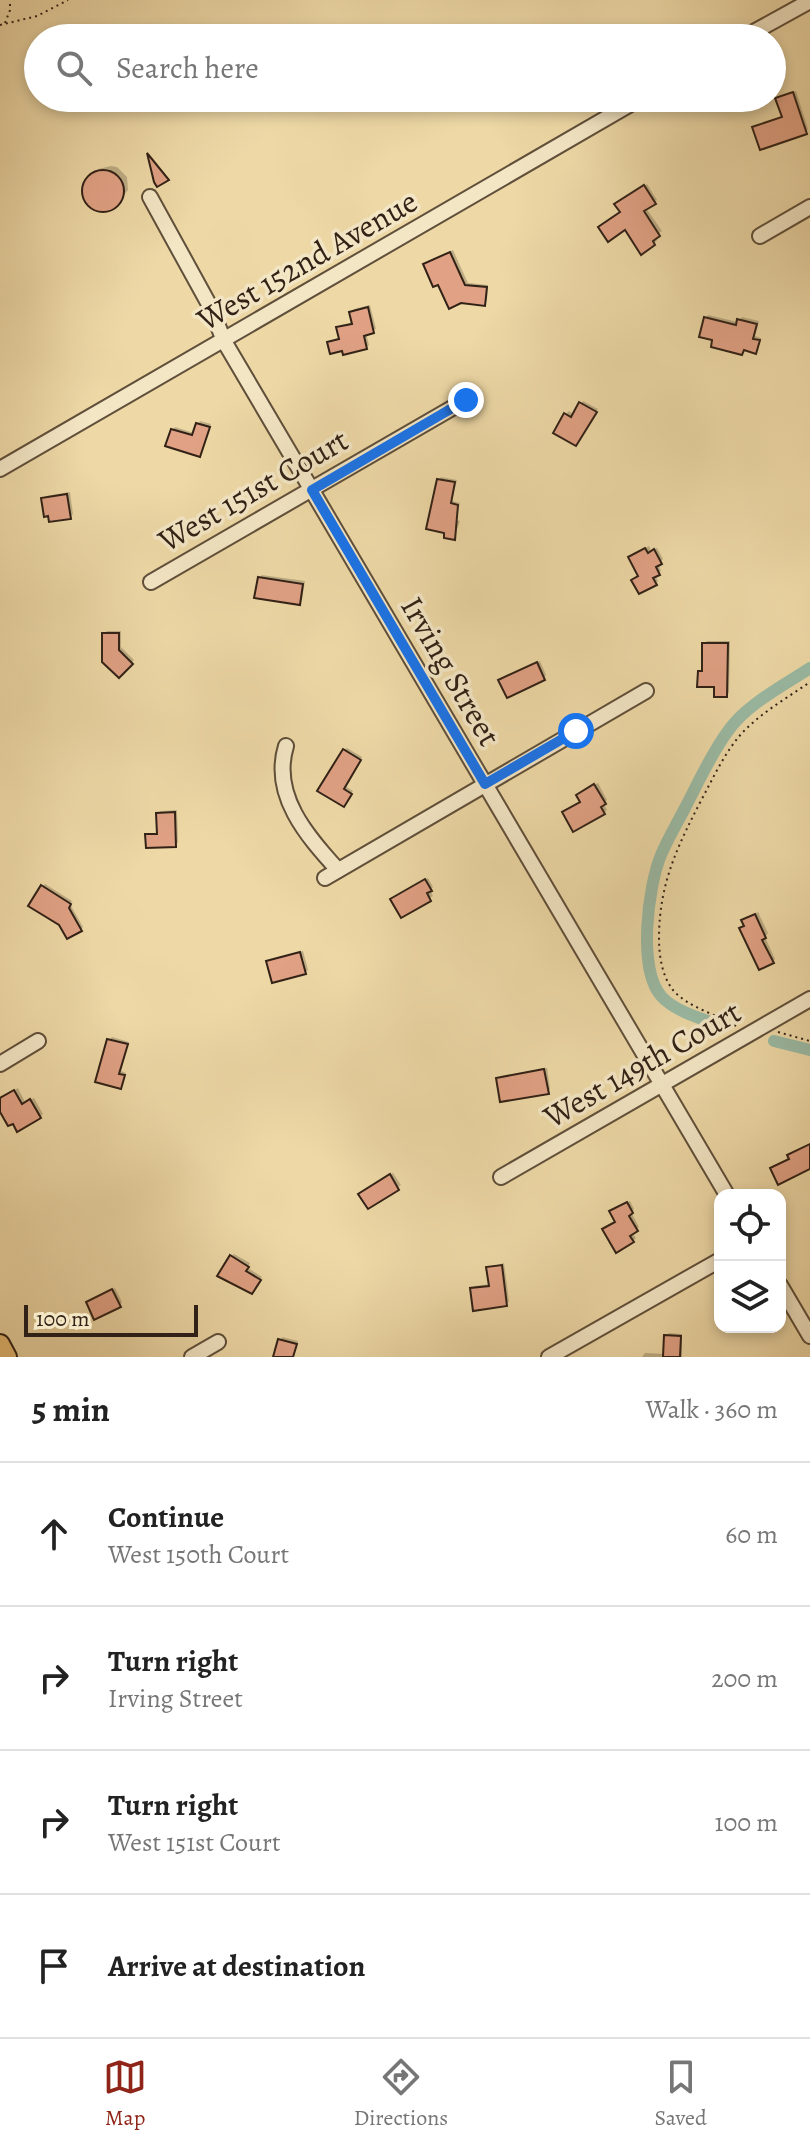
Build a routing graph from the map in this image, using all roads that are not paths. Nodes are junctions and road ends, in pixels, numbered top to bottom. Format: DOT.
graph roads {
  1 [pos="810,1"];
  2 [pos="768,24"];
  3 [pos="617,112"];
  4 [pos="150,197"];
  5 [pos="810,207"];
  6 [pos="760,236"];
  7 [pos="224,341"];
  8 [pos="466,400"];
  9 [pos="0,469"];
  10 [pos="312,490"];
  11 [pos="151,582"];
  12 [pos="646,691"];
  13 [pos="286,746"];
  14 [pos="485,784"];
  15 [pos="338,870"];
  16 [pos="325,878"];
  17 [pos="810,999"];
  18 [pos="38,1041"];
  19 [pos="0,1064"];
  20 [pos="662,1085"];
  21 [pos="501,1177"];
  22 [pos="723,1189"];
  23 [pos="718,1261"];
  24 [pos="786,1295"];
  25 [pos="810,1336"];
  26 [pos="218,1342"];
  27 [pos="0,1344"];
  28 [pos="7,1357"];
  29 [pos="192,1357"];
  30 [pos="549,1357"];
  1 -- 2 [label="street"];
  3 -- 7 [label="street, West 152nd Avenue"];
  4 -- 7 [label="street, Irving Street"];
  5 -- 6 [label="street"];
  7 -- 9 [label="street, West 152nd Avenue"];
  7 -- 10 [label="street, Irving Street"];
  8 -- 10 [label="street, West 151st Court"];
  10 -- 11 [label="street, West 151st Court"];
  10 -- 14 [label="street, Irving Street"];
  12 -- 14 [label="street"];
  13 -- 15 [label="street"];
  14 -- 15 [label="street"];
  14 -- 20 [label="street, Irving Street"];
  15 -- 16 [label="street"];
  17 -- 20 [label="street, West 149th Court"];
  18 -- 19 [label="street"];
  20 -- 21 [label="street, West 149th Court"];
  20 -- 22 [label="street, Irving Street"];
  23 -- 30 [label="street"];
  24 -- 25 [label="street"];
  26 -- 29 [label="street"];
  27 -- 28 [label="main road"];
}
